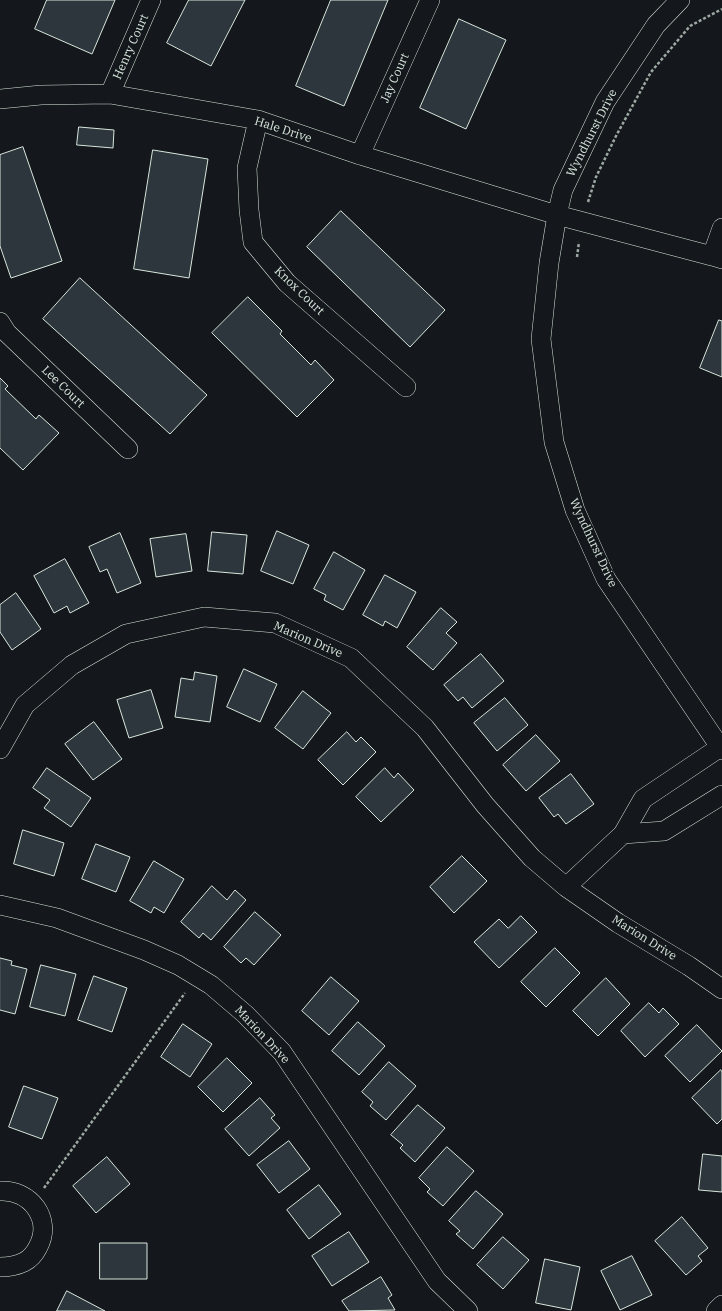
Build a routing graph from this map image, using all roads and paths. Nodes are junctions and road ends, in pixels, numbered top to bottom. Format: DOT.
graph roads {
  1 [pos="151,0"];
  2 [pos="430,0"];
  3 [pos="680,0"];
  4 [pos="722,9"];
  5 [pos="110,94"];
  6 [pos="0,99"];
  7 [pos="258,120"];
  8 [pos="360,155"];
  9 [pos="557,215"];
  10 [pos="582,221"];
  11 [pos="722,228"];
  12 [pos="577,257"];
  13 [pos="717,258"];
  14 [pos="0,322"];
  15 [pos="406,387"];
  16 [pos="128,449"];
  17 [pos="0,748"];
  18 [pos="721,748"];
  19 [pos="722,795"];
  20 [pos="623,834"];
  21 [pos="566,887"];
  22 [pos="0,905"];
  23 [pos="197,976"];
  24 [pos="722,989"];
  25 [pos="0,1191"];
  26 [pos="33,1203"];
  27 [pos="0,1267"];
  28 [pos="722,1305"];
  29 [pos="468,1311"];
  30 [pos="716,1311"];
  1 -- 5 [label="street, Henry Court"];
  2 -- 8 [label="street, Jay Court"];
  3 -- 9 [label="street, Wyndhurst Drive"];
  4 -- 10 [label="path"];
  5 -- 6 [label="street, Hale Drive"];
  5 -- 7 [label="street, Hale Drive"];
  7 -- 8 [label="street, Hale Drive"];
  7 -- 15 [label="street, Knox Court"];
  8 -- 9 [label="street, Hale Drive"];
  9 -- 10 [label="street"];
  9 -- 18 [label="street, Wyndhurst Drive"];
  10 -- 12 [label="path"];
  10 -- 13 [label="street"];
  11 -- 13 [label="street"];
  14 -- 16 [label="street, Lee Court"];
  17 -- 21 [label="street, Marion Drive"];
  18 -- 20 [label="street"];
  19 -- 20 [label="street"];
  20 -- 21 [label="street"];
  21 -- 24 [label="street, Marion Drive"];
  22 -- 23 [label="street, Marion Drive"];
  23 -- 26 [label="path"];
  23 -- 29 [label="street, Marion Drive"];
  25 -- 26 [label="street"];
  26 -- 27 [label="street"];
  28 -- 30 [label="street"];
}
